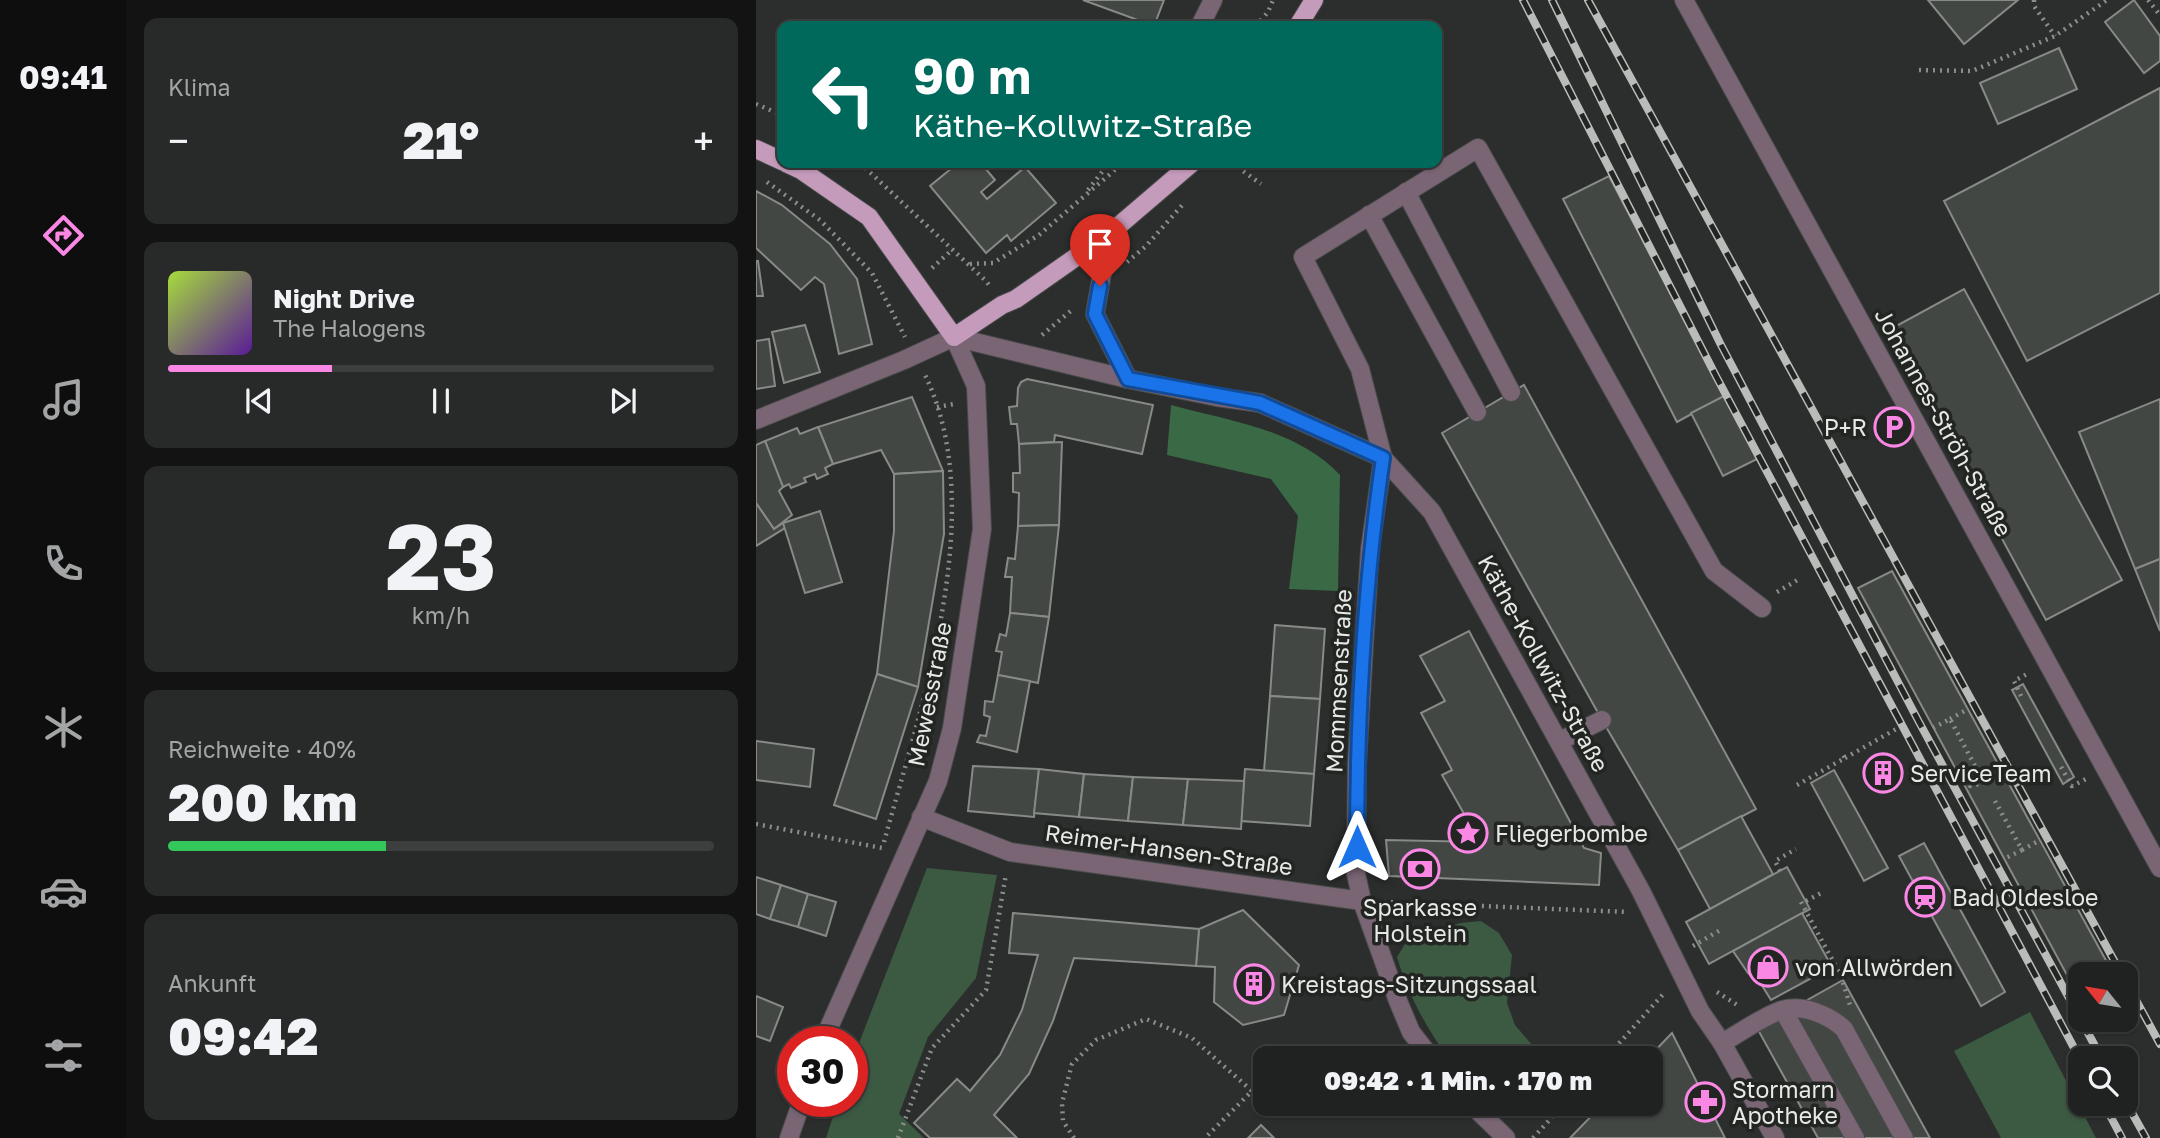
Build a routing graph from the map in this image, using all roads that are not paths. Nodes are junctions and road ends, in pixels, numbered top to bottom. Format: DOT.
graph roads {
  1 [pos="1213,0"];
  2 [pos="1314,0"];
  3 [pos="1684,0"];
  4 [pos="1202,21"];
  5 [pos="1301,21"];
  6 [pos="756,149"];
  7 [pos="777,159"];
  8 [pos="797,168"];
  9 [pos="1186,168"];
  10 [pos="1406,192"];
  11 [pos="1369,215"];
  12 [pos="1109,234"];
  13 [pos="954,337"];
  14 [pos="1128,379"];
  15 [pos="1511,392"];
  16 [pos="1477,412"];
  17 [pos="756,420"];
  18 [pos="1383,458"];
  19 [pos="1762,608"];
  20 [pos="1602,720"];
  21 [pos="1560,741"];
  22 [pos="921,817"];
  23 [pos="2160,868"];
  24 [pos="1362,901"];
  25 [pos="1783,1010"];
  26 [pos="830,1026"];
  27 [pos="1722,1043"];
  28 [pos="1422,1046"];
  29 [pos="1481,1116"];
  30 [pos="796,1117"];
  31 [pos="1497,1135"];
  32 [pos="789,1138"];
  33 [pos="1775,1138"];
  34 [pos="1855,1138"];
  35 [pos="1904,1138"];
  1 -- 4 [label="street"];
  2 -- 5 [label="main road"];
  3 -- 23 [label="street, Johannes-Ströh-Straße"];
  6 -- 7 [label="main road"];
  8 -- 13 [label="main road"];
  9 -- 12 [label="main road"];
  10 -- 11 [label="street"];
  10 -- 15 [label="street"];
  10 -- 19 [label="street"];
  11 -- 16 [label="street"];
  11 -- 18 [label="street"];
  12 -- 13 [label="main road"];
  12 -- 14 [label="street"];
  13 -- 14 [label="street, Käthe-Kollwitz-Straße"];
  13 -- 17 [label="street"];
  13 -- 22 [label="street, Mewesstraße"];
  14 -- 18 [label="street, Käthe-Kollwitz-Straße"];
  18 -- 21 [label="street, Käthe-Kollwitz-Straße"];
  18 -- 24 [label="street, Mommsenstraße"];
  20 -- 21 [label="street"];
  21 -- 27 [label="street, Käthe-Kollwitz-Straße"];
  22 -- 24 [label="street, Reimer-Hansen-Straße"];
  22 -- 26 [label="street, Mewesstraße"];
  24 -- 28 [label="street, Mommsenstraße"];
  25 -- 27 [label="street"];
  25 -- 34 [label="street"];
  25 -- 35 [label="street"];
  27 -- 33 [label="street, Käthe-Kollwitz-Straße"];
  29 -- 31 [label="street"];
  30 -- 32 [label="street"];
}
